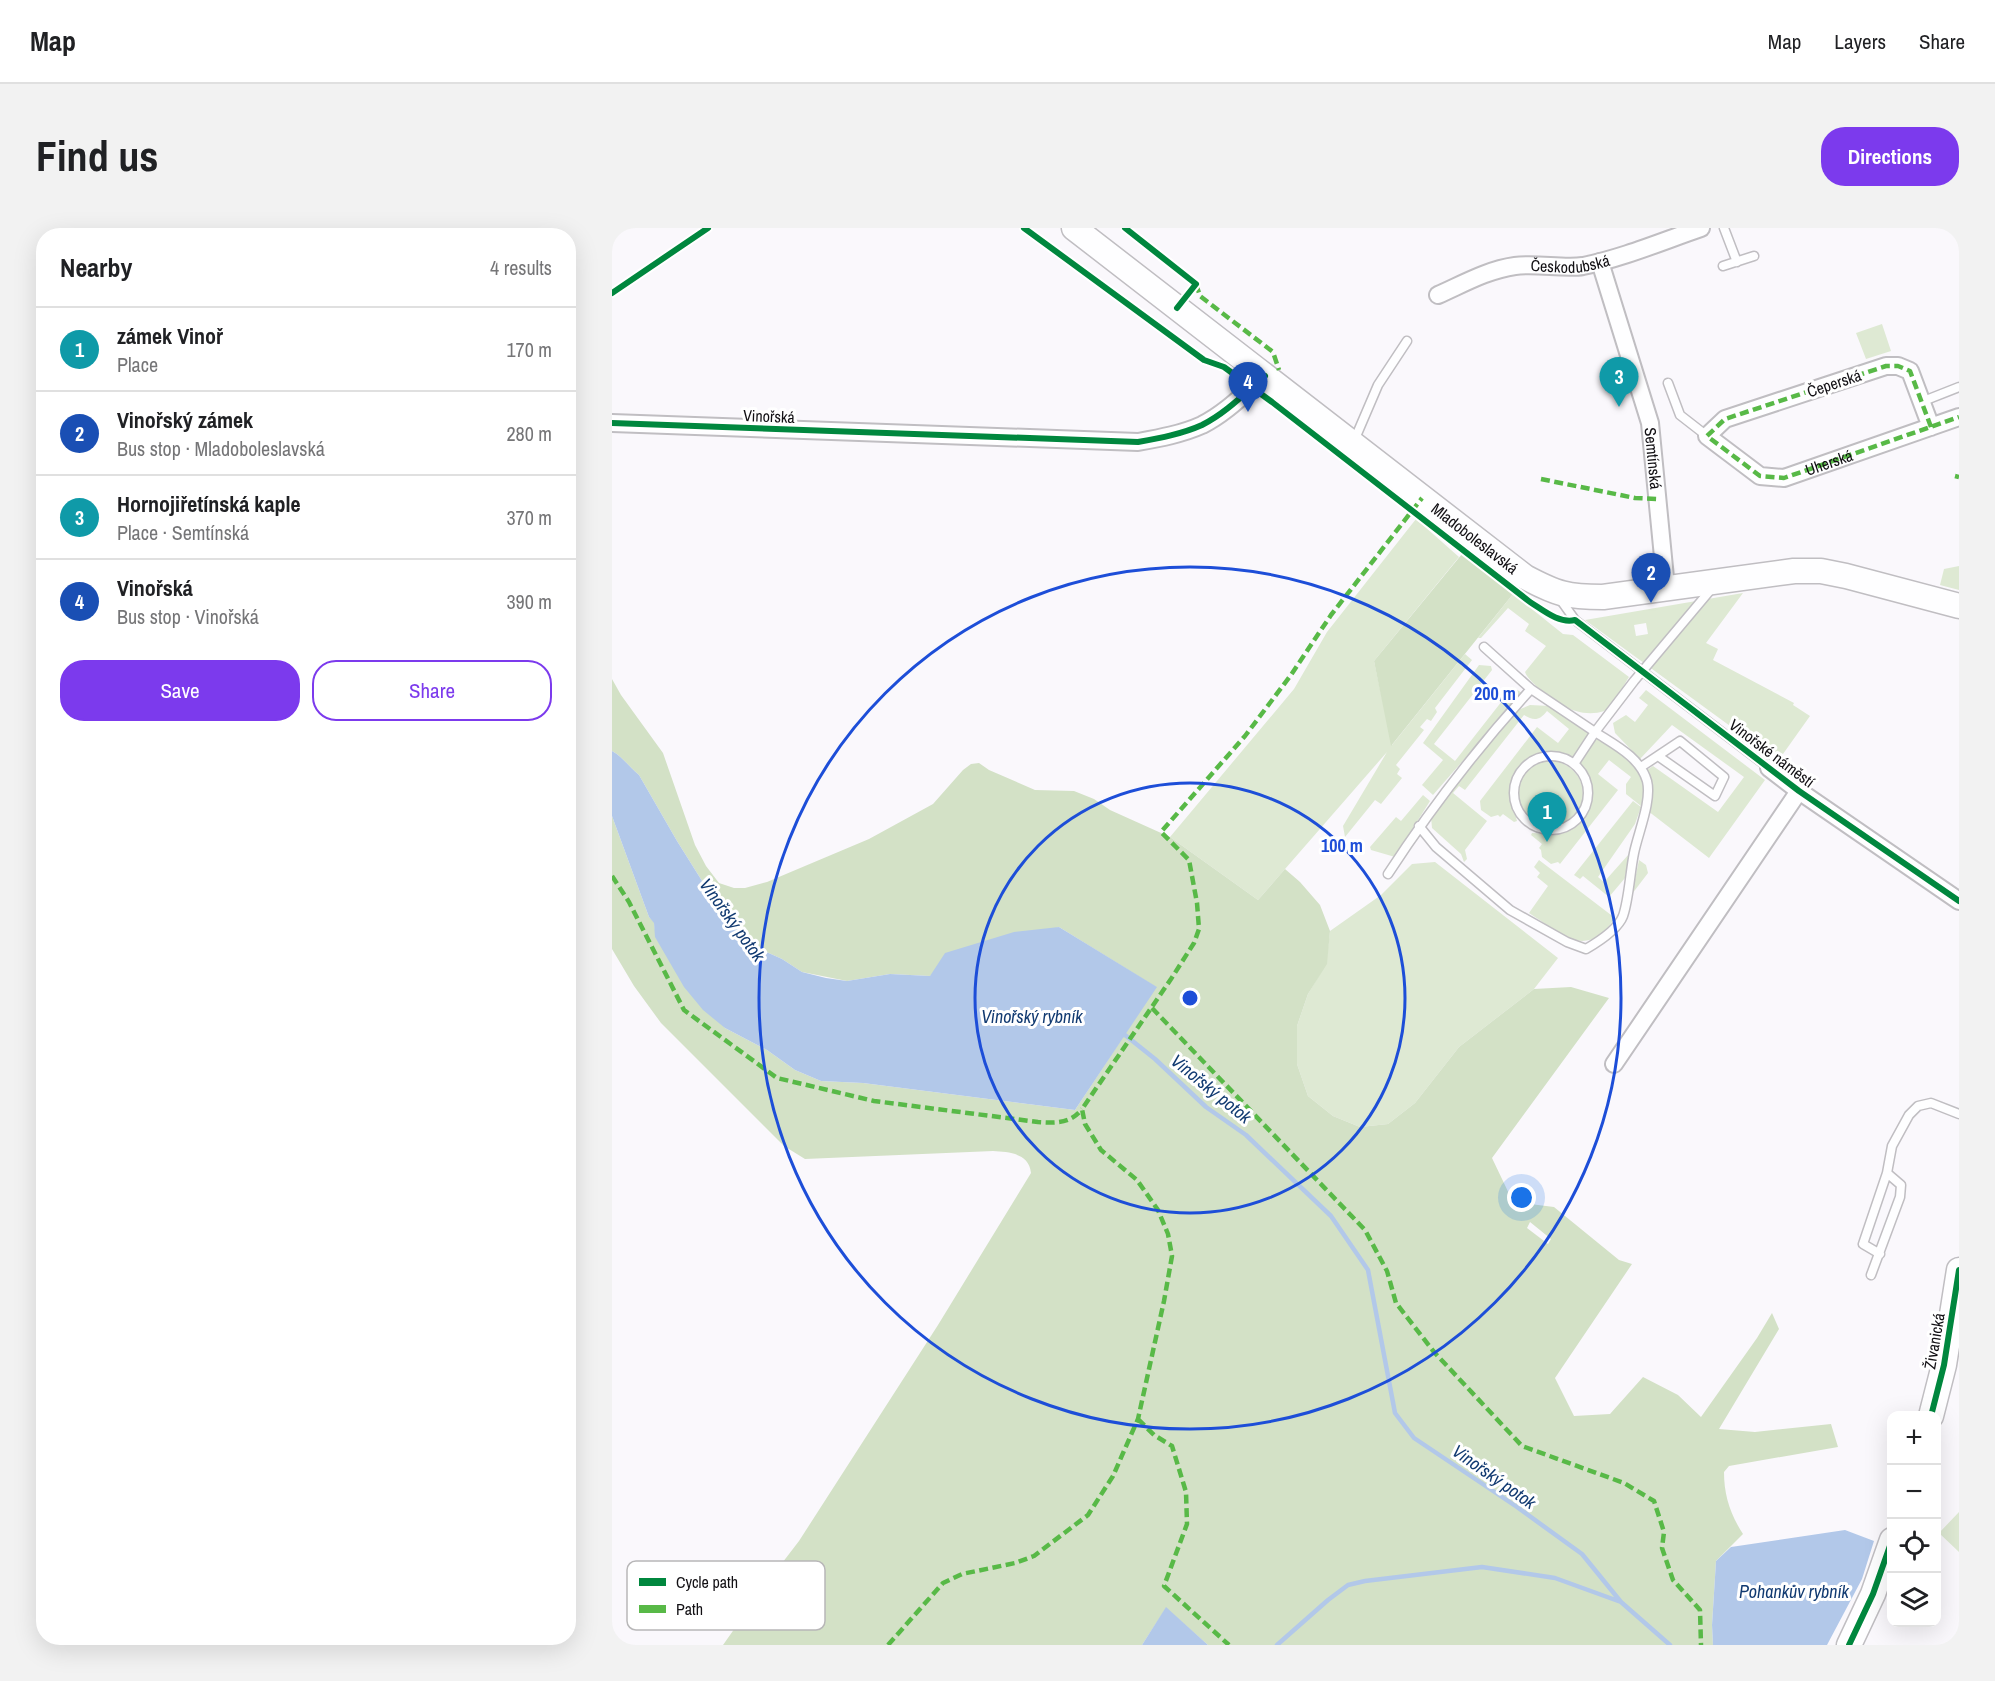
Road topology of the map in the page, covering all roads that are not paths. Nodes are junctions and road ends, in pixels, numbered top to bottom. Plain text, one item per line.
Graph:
1 (1074, 228) edge
2 (1701, 228) edge
3 (1724, 228) edge
4 (1754, 256) dead end
5 (1600, 262) junction
6 (1737, 262) junction
7 (1723, 266) dead end
8 (1438, 295) dead end
9 (1407, 341) dead end
10 (1265, 376) junction
11 (1668, 383) dead end
12 (1959, 387) edge
13 (1921, 402) junction
14 (1959, 417) edge
15 (612, 423) edge
16 (1931, 427) junction
17 (1707, 436) junction
18 (1353, 444) junction
19 (1718, 582) junction
20 (1666, 588) junction
21 (1554, 592) junction
22 (1959, 606) edge
23 (1484, 647) dead end
24 (1643, 671) junction
25 (1531, 689) junction
26 (1595, 732) junction
27 (1658, 756) junction
28 (1574, 764) junction
29 (1641, 767) junction
30 (1768, 768) joint
31 (1799, 791) junction
32 (1419, 826) junction
33 (1388, 874) dead end
34 (1959, 901) edge
35 (1614, 1064) dead end
36 (1959, 1114) edge
37 (1887, 1173) junction
38 (1880, 1254) junction
39 (1959, 1269) edge
40 (1871, 1275) dead end
41 (1932, 1411) edge
42 (1887, 1554) edge
43 (1849, 1645) edge

1 - 10 main road, Mladoboleslavská
2 - 5 street, Českodubská
3 - 6 lane
4 - 6 lane
5 - 8 street, Českodubská
5 - 20 street, Semtínská
6 - 7 lane
9 - 18 lane
10 - 15 street, Vinořská
10 - 18 main road, Mladoboleslavská
11 - 17 lane
12 - 13 lane
13 - 16 street, Čeperská
13 - 17 street, Čeperská
14 - 16 street, Uherská
16 - 17 street, Uherská
18 - 21 main road, Mladoboleslavská
19 - 20 main road, Mladoboleslavská
19 - 22 main road, Mladoboleslavská
19 - 24 lane
20 - 21 main road, Mladoboleslavská
21 - 24 lane, Vinořské náměstí
23 - 25 lane
24 - 26 lane
24 - 30 lane, Vinořské náměstí
25 - 26 lane
25 - 32 lane
26 - 28 lane
26 - 29 lane
27 - 27 lane
27 - 29 lane
28 - 28 lane
29 - 32 lane
30 - 31 street, Vinořské náměstí
31 - 34 street, Vinořské náměstí
31 - 35 street, Vinořské náměstí
32 - 33 lane
36 - 37 lane
37 - 38 lane
37 - 38 lane
38 - 40 lane
39 - 41 main road, Živanická
42 - 43 main road

